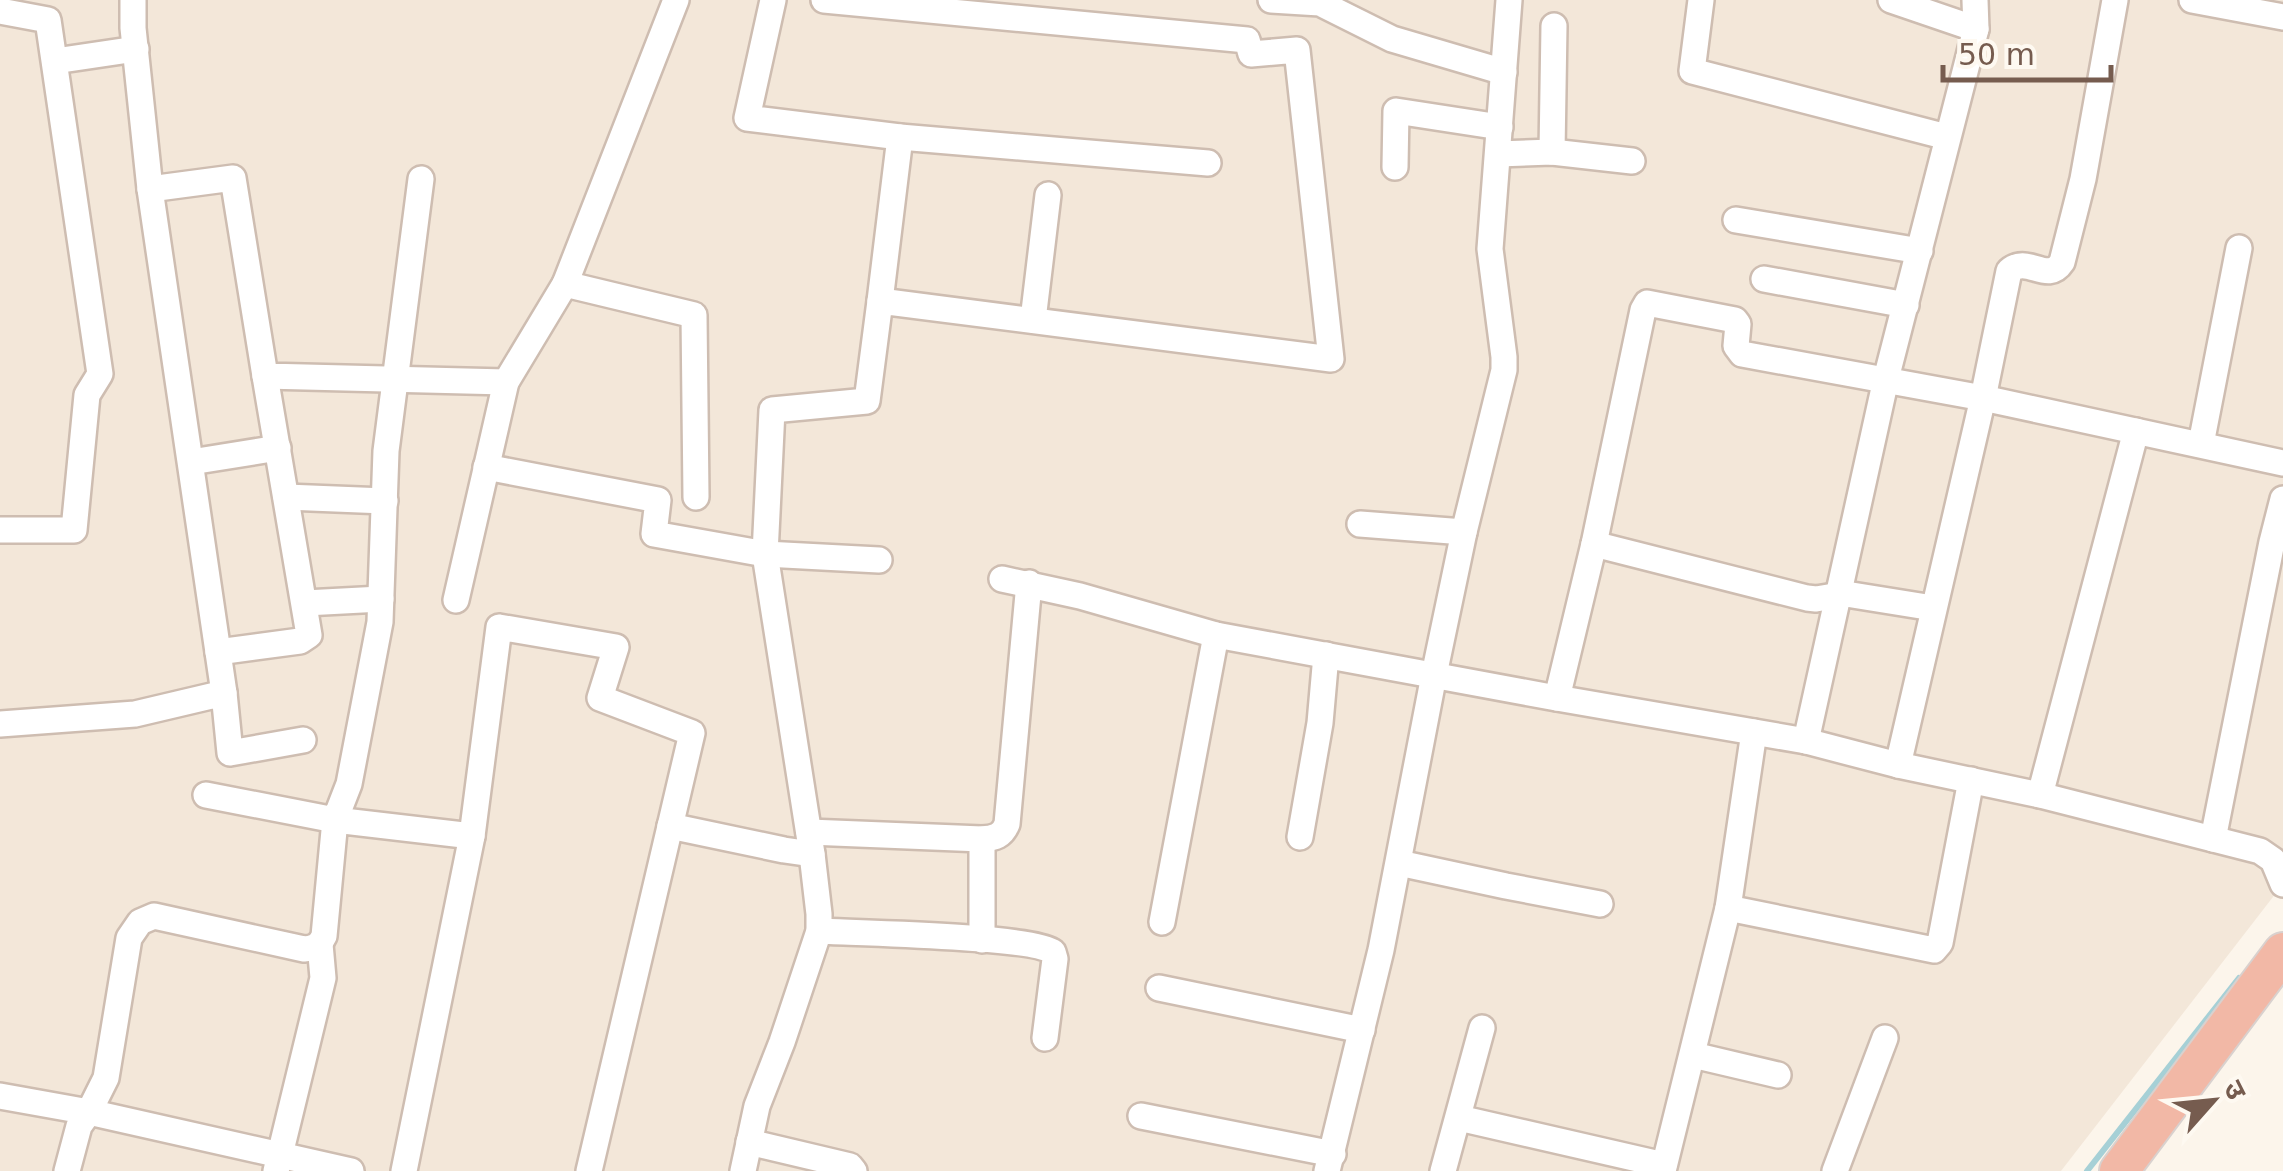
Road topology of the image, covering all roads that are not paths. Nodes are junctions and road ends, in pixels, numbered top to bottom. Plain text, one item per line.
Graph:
1 (133, 0) edge
2 (676, 0) edge
3 (773, 0) edge
4 (824, 0) edge
5 (1272, 0) edge
6 (1510, 0) edge
7 (1701, 0) edge
8 (1891, 0) edge
9 (1975, 0) edge
10 (2115, 0) edge
11 (2192, 0) edge
12 (0, 11) edge
13 (2283, 16) edge
14 (1554, 26) dead end
15 (1976, 29) junction
16 (136, 49) junction
17 (55, 62) junction
18 (1504, 72) junction
19 (1500, 127) junction
20 (900, 136) junction
21 (1947, 137) junction
22 (1552, 152) junction
23 (1498, 154) junction
24 (1632, 161) dead end
25 (1208, 163) dead end
26 (1395, 167) dead end
27 (420, 179) dead end
28 (150, 189) junction
29 (1048, 194) dead end
30 (1736, 220) dead end
31 (2239, 248) dead end
32 (1920, 251) junction
33 (1764, 279) dead end
34 (565, 284) junction
35 (880, 301) junction
36 (1906, 305) junction
37 (1033, 320) junction
38 (265, 376) junction
39 (1886, 379) junction
40 (395, 380) junction
41 (506, 382) junction
42 (1983, 398) junction
43 (2136, 431) junction
44 (2201, 444) junction
45 (278, 448) junction
46 (191, 462) junction
47 (2283, 462) edge
48 (486, 467) junction
49 (286, 496) junction
50 (696, 497) dead end
51 (2283, 499) edge
52 (384, 501) junction
53 (1360, 524) dead end
54 (0, 530) edge
55 (1464, 532) junction
56 (1594, 544) junction
57 (765, 554) junction
58 (879, 560) dead end
59 (1002, 579) dead end
60 (1029, 583) junction
61 (1838, 594) junction
62 (381, 600) junction
63 (456, 600) dead end
64 (305, 603) junction
65 (1933, 608) junction
66 (1216, 635) junction
67 (218, 652) junction
68 (1326, 655) junction
69 (1434, 674) junction
70 (224, 693) junction
71 (1556, 698) junction
72 (0, 724) edge
73 (1754, 732) junction
74 (303, 740) dead end
75 (1806, 741) junction
76 (1898, 765) junction
77 (1971, 780) junction
78 (206, 795) dead end
79 (2040, 795) junction
80 (335, 820) junction
81 (670, 826) junction
82 (472, 836) junction
83 (1300, 837) dead end
84 (982, 839) junction
85 (2213, 839) junction
86 (810, 843) junction
87 (1398, 863) junction
88 (2283, 884) edge
89 (1600, 904) dead end
90 (1728, 908) junction
91 (1162, 922) dead end
92 (819, 930) junction
93 (982, 940) junction
94 (320, 944) junction
95 (2283, 952) edge
96 (1158, 988) dead end
97 (1482, 1028) dead end
98 (1362, 1030) junction
99 (1045, 1038) dead end
100 (1884, 1038) dead end
101 (1692, 1055) junction
102 (1778, 1076) dead end
103 (0, 1096) edge
104 (90, 1112) junction
105 (1141, 1116) dead end
106 (1459, 1118) junction
107 (749, 1142) junction
108 (1330, 1162) edge
109 (278, 1163) edge
110 (1664, 1168) edge
111 (67, 1171) edge
112 (351, 1171) edge
113 (404, 1171) edge
114 (589, 1171) edge
115 (744, 1171) edge
116 (854, 1171) edge
117 (1443, 1171) edge
118 (1835, 1171) edge
119 (2119, 1171) edge

1 - 16 street
2 - 34 street
3 - 20 street
4 - 37 street
5 - 18 street
6 - 18 street
7 - 21 street
8 - 15 street
9 - 15 street
10 - 42 street
11 - 13 street
12 - 17 street
14 - 22 street
15 - 21 street
16 - 17 street
16 - 28 street
17 - 54 street
18 - 19 street
19 - 23 street
19 - 26 street
20 - 25 street
20 - 35 street
21 - 32 street
22 - 23 street
22 - 24 street
23 - 55 street
27 - 40 street
28 - 38 street
28 - 46 street
29 - 37 street
30 - 32 street
31 - 44 street
32 - 36 street
33 - 36 street
34 - 41 street
34 - 50 street
35 - 37 street
35 - 57 street
36 - 39 street
38 - 40 street
38 - 45 street
39 - 42 street
39 - 56 street
39 - 61 street
40 - 41 street
40 - 52 street
41 - 48 street
42 - 43 street
42 - 65 street
43 - 44 street
43 - 79 street
44 - 47 street
45 - 46 street
45 - 49 street
46 - 67 street
48 - 57 street
48 - 63 street
49 - 52 street
49 - 64 street
51 - 85 street
52 - 62 street
53 - 55 street
55 - 69 street
56 - 61 street
56 - 71 street
57 - 58 street
57 - 86 street
59 - 60 street
60 - 66 street
60 - 84 street
61 - 65 street
61 - 75 street
62 - 64 street
62 - 80 street
64 - 67 street
65 - 76 street
66 - 68 street
66 - 91 street
67 - 70 street
68 - 69 street
68 - 83 street
69 - 71 street
69 - 87 street
70 - 72 street
70 - 74 street
71 - 73 street
73 - 75 street
73 - 90 street
75 - 76 street
76 - 77 street
77 - 79 street
77 - 90 street
78 - 80 street
79 - 85 street
80 - 82 street
80 - 94 street
81 - 82 street
81 - 86 street
81 - 114 street
82 - 113 street
84 - 86 street
84 - 93 street
85 - 88 street
86 - 92 street
87 - 89 street
87 - 98 street
90 - 101 street
92 - 93 street
92 - 107 street
93 - 99 street
94 - 104 street
94 - 109 street
95 - 119 highway
96 - 98 street
97 - 106 street
98 - 108 street
100 - 118 street
101 - 102 street
101 - 110 street
103 - 104 street
104 - 109 street
104 - 111 street
105 - 108 street
106 - 110 street
106 - 117 street
107 - 115 street
107 - 116 street
109 - 112 street

